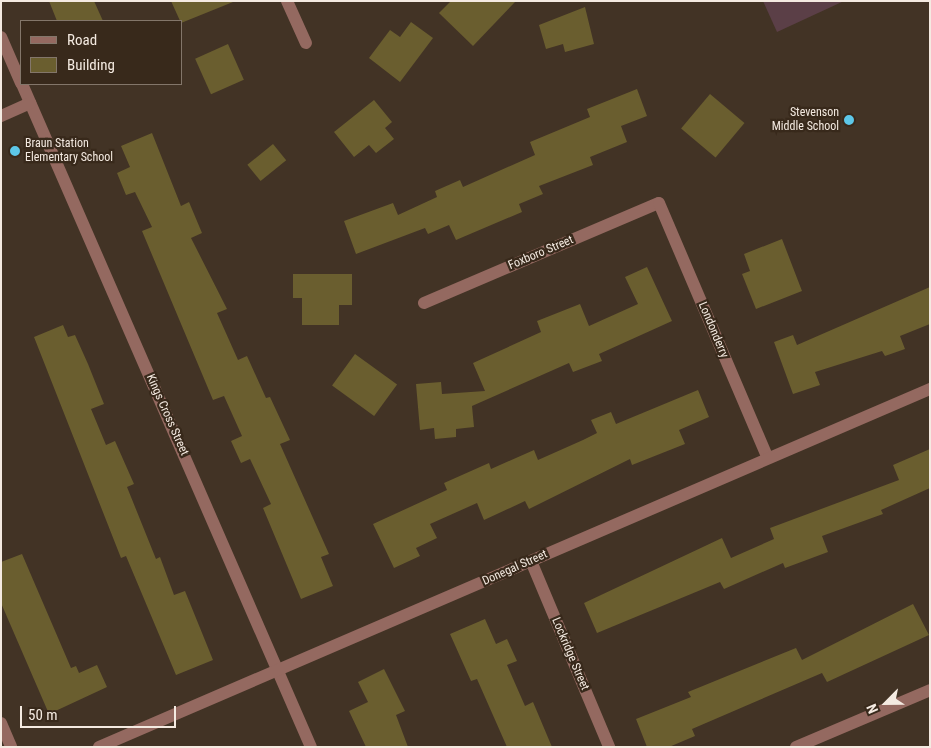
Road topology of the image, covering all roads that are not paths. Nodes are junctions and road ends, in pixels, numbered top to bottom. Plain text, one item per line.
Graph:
1 (287, 1) edge
2 (1, 37) edge
3 (306, 43) dead end
4 (20, 79) edge
5 (23, 85) edge
6 (30, 103) junction
7 (1, 116) edge
8 (659, 203) joint
9 (424, 303) dead end
10 (930, 389) edge
11 (768, 458) junction
12 (531, 561) junction
13 (279, 672) junction
14 (930, 690) edge
15 (1, 724) edge
16 (12, 747) edge
17 (99, 747) edge
18 (310, 747) edge
19 (609, 747) edge
20 (796, 747) edge

1 - 3 street
2 - 4 street, Kings Cross Street
5 - 6 street, Kings Cross Street
6 - 7 street
6 - 13 street, Kings Cross Street
8 - 9 street, Foxboro Street
8 - 11 street, Londonderry
10 - 11 street, Donegal Street
11 - 12 street, Donegal Street
12 - 13 street, Donegal Street
12 - 19 street, Lockridge Street
13 - 17 street, Donegal Street
13 - 18 street, Kings Cross Street
14 - 20 street
15 - 16 street

